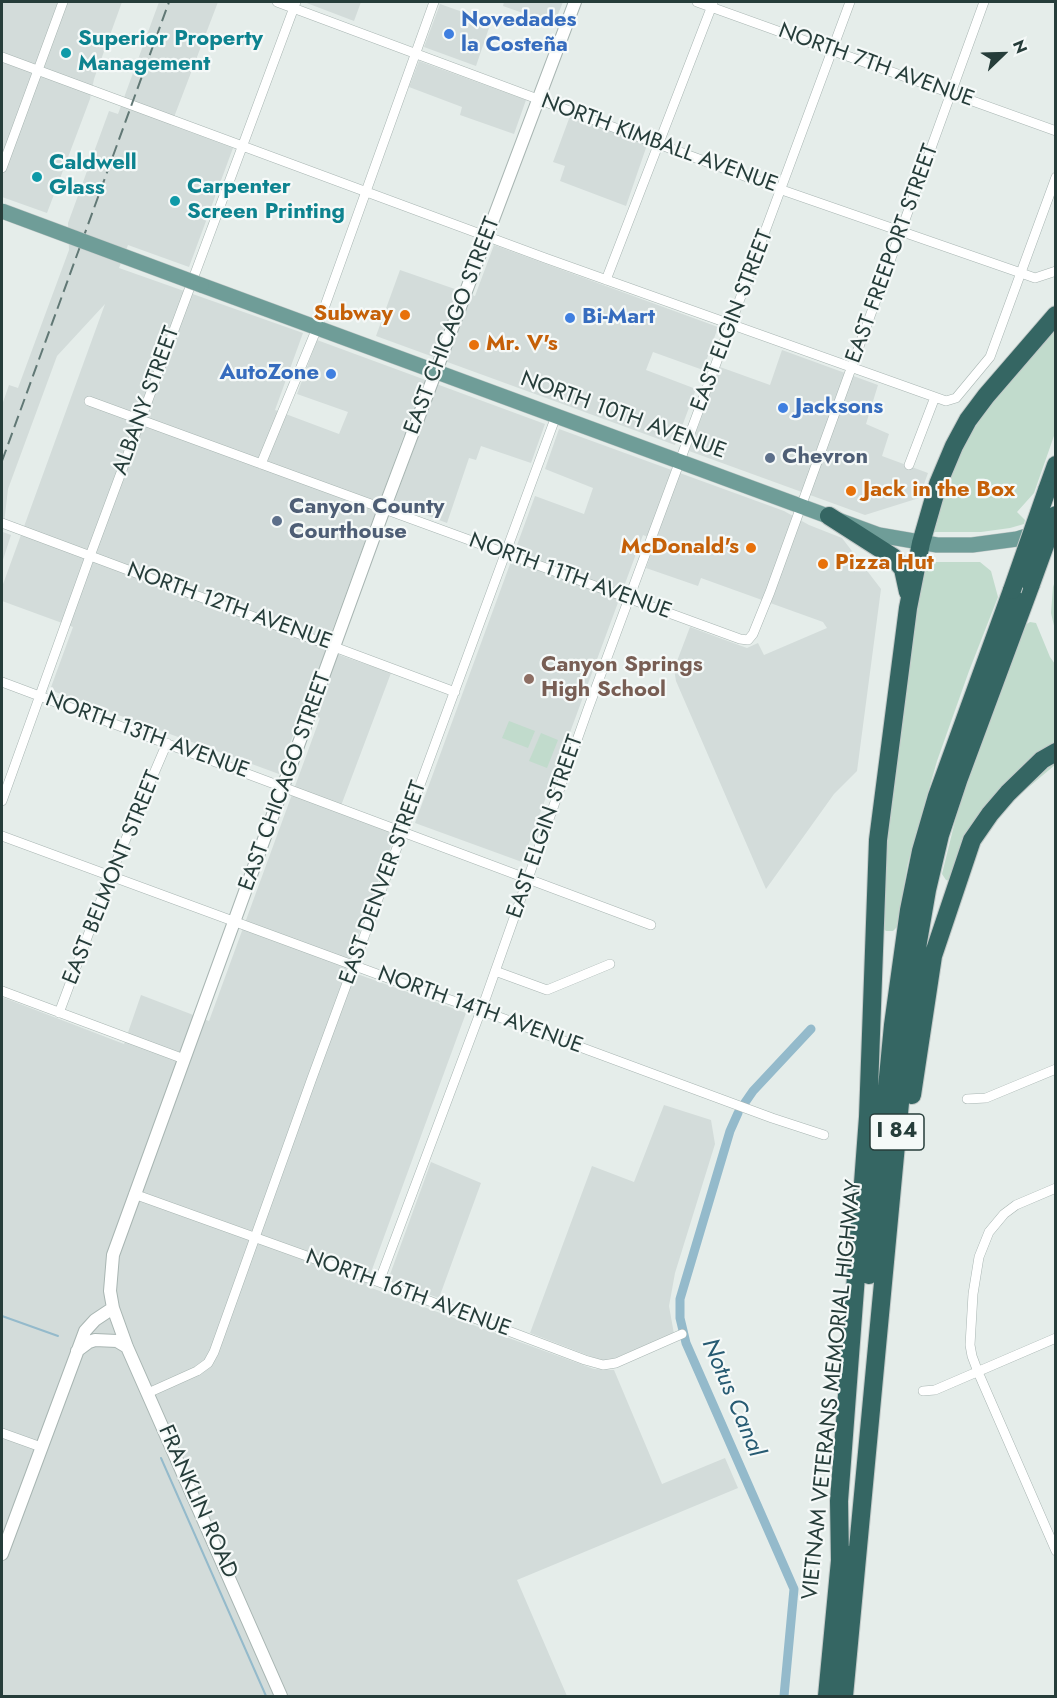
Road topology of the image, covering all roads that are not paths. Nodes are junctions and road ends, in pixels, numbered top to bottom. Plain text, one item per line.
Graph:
1 (63, 2) edge
2 (277, 2) edge
3 (434, 2) edge
4 (575, 2) edge
5 (697, 2) edge
6 (850, 2) edge
7 (984, 2) edge
8 (712, 4) edge
9 (295, 5) edge
10 (832, 50) junction
11 (415, 53) junction
12 (2, 57) edge
13 (37, 70) junction
14 (951, 93) junction
15 (538, 99) junction
16 (1056, 131) edge
17 (658, 143) junction
18 (241, 146) junction
19 (2, 168) edge
20 (1056, 177) edge
21 (782, 189) junction
22 (366, 192) junction
23 (2, 212) edge
24 (902, 231) junction
25 (488, 236) junction
26 (1056, 271) edge
27 (1021, 273) junction
28 (606, 280) junction
29 (1056, 315) edge
30 (731, 324) junction
31 (317, 328) junction
32 (852, 367) junction
33 (435, 371) junction
34 (935, 398) junction
35 (89, 401) dead end
36 (556, 416) junction
37 (140, 420) junction
38 (681, 461) junction
39 (261, 464) junction
40 (909, 465) dead end
41 (1056, 465) edge
42 (801, 506) junction
43 (384, 509) junction
44 (1056, 515) edge
45 (829, 516) junction
46 (2, 523) edge
47 (1056, 525) edge
48 (921, 543) junction
49 (507, 553) junction
50 (90, 556) junction
51 (629, 599) junction
52 (908, 608) junction
53 (748, 640) joint
54 (335, 646) junction
55 (2, 682) edge
56 (455, 692) junction
57 (39, 696) junction
58 (167, 743) junction
59 (1056, 752) edge
60 (284, 787) junction
61 (2, 801) edge
62 (403, 831) junction
63 (2, 836) edge
64 (110, 876) junction
65 (528, 878) junction
66 (235, 921) junction
67 (651, 924) dead end
68 (610, 964) dead end
69 (353, 965) junction
70 (495, 971) junction
71 (2, 991) edge
72 (480, 1010) junction
73 (59, 1013) junction
74 (184, 1059) junction
75 (1056, 1069) edge
76 (967, 1099) dead end
77 (824, 1136) dead end
78 (893, 1188) junction
79 (1056, 1188) edge
80 (134, 1194) junction
81 (253, 1238) junction
82 (379, 1281) junction
83 (113, 1308) junction
84 (682, 1334) dead end
85 (1056, 1338) edge
86 (127, 1347) junction
87 (76, 1351) junction
88 (978, 1372) junction
89 (923, 1391) dead end
90 (148, 1393) junction
91 (2, 1433) edge
92 (41, 1447) junction
93 (1056, 1551) edge
94 (2, 1554) edge
95 (840, 1560) junction
96 (281, 1696) edge
97 (827, 1696) edge
98 (844, 1696) edge

1 - 13 street
2 - 9 street, NORTH KIMBALL AVENUE
3 - 11 street
4 - 15 street, EAST CHICAGO STREET
5 - 8 street, NORTH 7TH AVENUE
6 - 10 street, EAST ELGIN STREET
7 - 14 street, EAST FREEPORT STREET
8 - 10 street, NORTH 7TH AVENUE
8 - 17 street
9 - 11 street, NORTH KIMBALL AVENUE
9 - 18 street, ALBANY STREET
10 - 14 street, NORTH 7TH AVENUE
10 - 21 street, EAST ELGIN STREET
11 - 15 street, NORTH KIMBALL AVENUE
11 - 22 street
12 - 13 street
13 - 18 street
13 - 19 street
14 - 16 street, NORTH 7TH AVENUE
14 - 24 street, EAST FREEPORT STREET
15 - 17 street, NORTH KIMBALL AVENUE
15 - 25 street, EAST CHICAGO STREET
17 - 21 street, NORTH KIMBALL AVENUE
17 - 28 street
18 - 22 street
18 - 37 street, ALBANY STREET
20 - 27 street
21 - 24 street, NORTH KIMBALL AVENUE
21 - 30 street, EAST ELGIN STREET
22 - 25 street
22 - 31 street
23 - 31 main road, NORTH 10TH AVENUE, bridge
24 - 27 street, NORTH KIMBALL AVENUE
24 - 32 street, EAST FREEPORT STREET
25 - 28 street
25 - 33 street, EAST CHICAGO STREET
26 - 27 street, NORTH KIMBALL AVENUE
27 - 34 street
28 - 30 street
29 - 48 highway
30 - 32 street
30 - 38 street, EAST ELGIN STREET
31 - 33 main road, NORTH 10TH AVENUE
31 - 39 street
32 - 34 street
32 - 42 street, EAST FREEPORT STREET
33 - 36 main road, NORTH 10TH AVENUE
33 - 43 street, EAST CHICAGO STREET
34 - 40 street
35 - 37 street, NORTH 11TH AVENUE
36 - 38 main road, NORTH 10TH AVENUE
36 - 49 street, EAST DENVER STREET
37 - 39 street, NORTH 11TH AVENUE
37 - 50 street, ALBANY STREET
38 - 42 main road, NORTH 10TH AVENUE
38 - 51 street, EAST ELGIN STREET
39 - 43 street, NORTH 11TH AVENUE
41 - 95 highway, VIETNAM VETERANS MEMORIAL HIGHWAY / I 84, bridge
42 - 45 main road, NORTH 10TH AVENUE
42 - 53 street, EAST FREEPORT STREET
43 - 49 street, NORTH 11TH AVENUE
43 - 54 street, EAST CHICAGO STREET
44 - 78 highway, VIETNAM VETERANS MEMORIAL HIGHWAY / I 84, bridge
45 - 48 main road, NORTH 10TH AVENUE
45 - 52 highway
46 - 50 street, NORTH 12TH AVENUE
47 - 48 main road, NORTH 10TH AVENUE
48 - 52 highway
49 - 51 street, NORTH 11TH AVENUE
49 - 56 street, EAST DENVER STREET
50 - 54 street, NORTH 12TH AVENUE
50 - 57 street, ALBANY STREET
51 - 53 street, NORTH 11TH AVENUE
51 - 65 street, EAST ELGIN STREET
52 - 95 highway
54 - 56 street, NORTH 12TH AVENUE
54 - 60 street, EAST CHICAGO STREET
55 - 57 street, NORTH 13TH AVENUE
56 - 62 street, EAST DENVER STREET
57 - 58 street, NORTH 13TH AVENUE
57 - 61 street, ALBANY STREET
58 - 60 street, NORTH 13TH AVENUE
58 - 64 street, EAST BELMONT STREET
59 - 78 highway
60 - 62 street, NORTH 13TH AVENUE
60 - 66 street, EAST CHICAGO STREET
62 - 65 street, NORTH 13TH AVENUE
62 - 69 street, EAST DENVER STREET
63 - 64 street, NORTH 14TH AVENUE
64 - 66 street, NORTH 14TH AVENUE
64 - 73 street, EAST BELMONT STREET
65 - 67 street, NORTH 13TH AVENUE
65 - 70 street, EAST ELGIN STREET
66 - 69 street, NORTH 14TH AVENUE
66 - 74 street, EAST CHICAGO STREET
68 - 70 street
69 - 72 street, NORTH 14TH AVENUE
69 - 81 street, EAST DENVER STREET
70 - 72 street, EAST ELGIN STREET
71 - 73 street
72 - 77 street, NORTH 14TH AVENUE
72 - 82 street, EAST ELGIN STREET
73 - 74 street
74 - 80 street, EAST CHICAGO STREET
75 - 76 street
78 - 98 highway, VIETNAM VETERANS MEMORIAL HIGHWAY / I 84
79 - 88 street
80 - 81 street, NORTH 16TH AVENUE
80 - 83 street, EAST CHICAGO STREET
81 - 82 street, NORTH 16TH AVENUE
81 - 90 street, EAST DENVER STREET
82 - 84 street, NORTH 16TH AVENUE
83 - 86 street, FRANKLIN ROAD
83 - 87 street
85 - 88 street
86 - 87 street
86 - 90 street, FRANKLIN ROAD
87 - 92 street
88 - 89 street
88 - 93 street
90 - 96 street, FRANKLIN ROAD
91 - 92 street
92 - 94 street
95 - 97 highway, VIETNAM VETERANS MEMORIAL HIGHWAY / I 84

